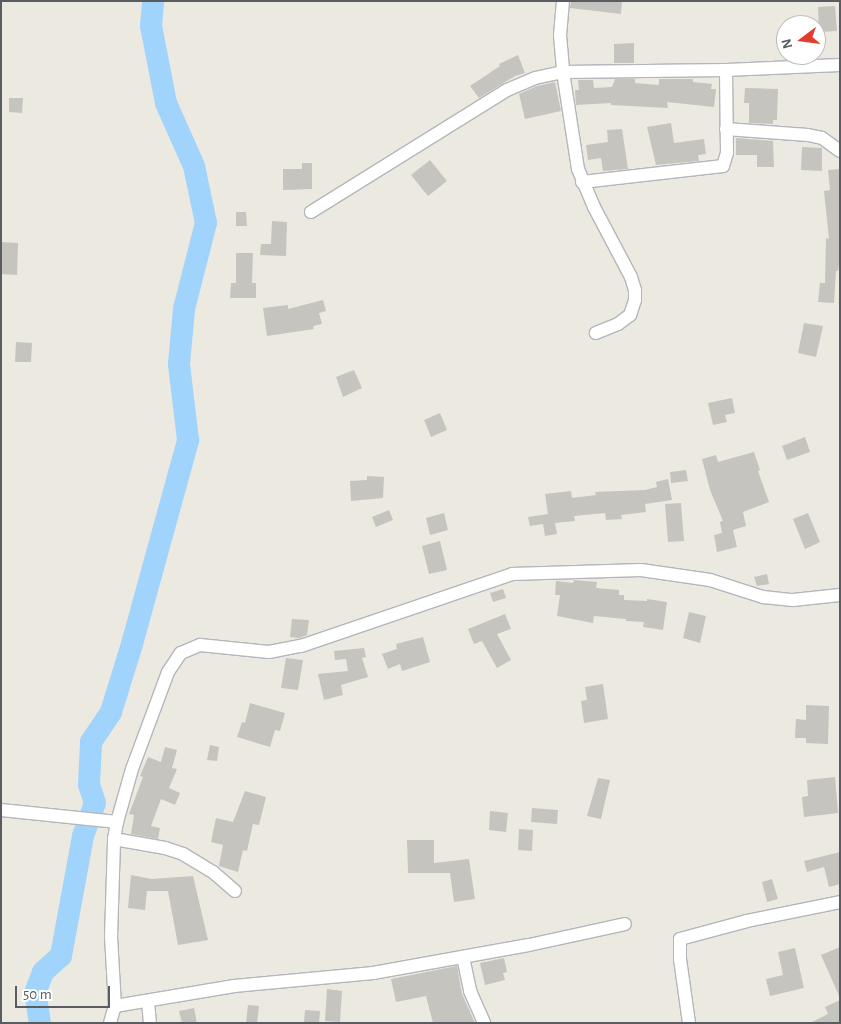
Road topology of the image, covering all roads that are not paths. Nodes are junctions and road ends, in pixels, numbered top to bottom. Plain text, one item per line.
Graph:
1 (562, 1) edge
2 (840, 65) edge
3 (726, 70) junction
4 (563, 72) junction
5 (726, 129) junction
6 (840, 151) edge
7 (582, 182) junction
8 (311, 212) dead end
9 (596, 333) dead end
10 (840, 595) edge
11 (1, 810) edge
12 (117, 822) junction
13 (114, 839) junction
14 (235, 891) dead end
15 (840, 902) edge
16 (624, 924) dead end
17 (464, 957) junction
18 (148, 1001) junction
19 (114, 1006) junction
20 (110, 1023) edge
21 (150, 1023) edge
22 (484, 1023) edge
23 (689, 1023) edge

1 - 4 street
2 - 3 street
3 - 4 street
3 - 5 street
4 - 7 street
4 - 8 street
5 - 6 street
5 - 7 street
7 - 9 street
10 - 12 street
11 - 12 street
12 - 13 street
13 - 14 street
13 - 19 street
15 - 23 street
16 - 17 street
17 - 18 street
17 - 22 street
18 - 19 street
18 - 21 street
19 - 20 street

